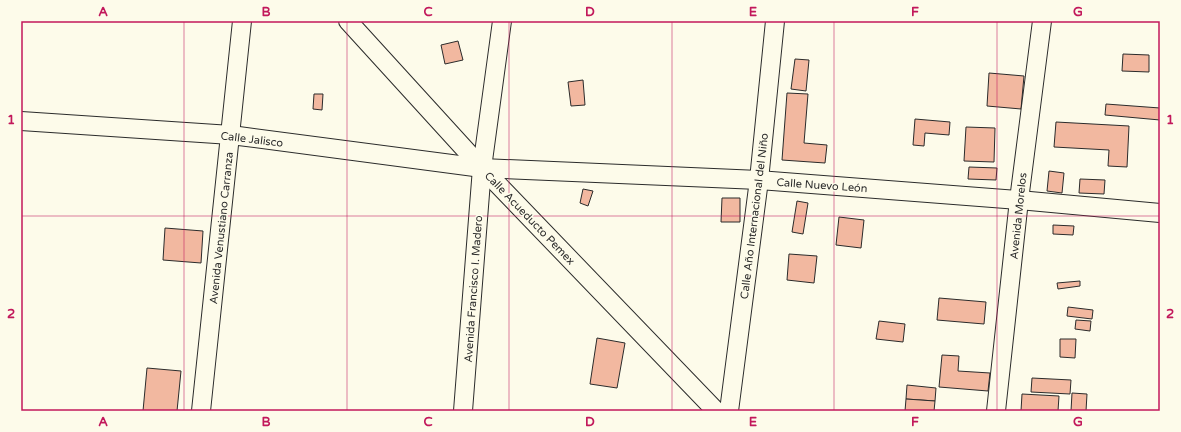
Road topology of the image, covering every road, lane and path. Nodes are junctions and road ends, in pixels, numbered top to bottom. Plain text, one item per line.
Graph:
1 (242, 21) edge
2 (348, 21) edge
3 (502, 21) edge
4 (775, 21) edge
5 (1042, 21) edge
6 (21, 120) edge
7 (231, 135) junction
8 (482, 168) junction
9 (759, 180) junction
10 (1019, 200) junction
11 (1160, 213) edge
12 (201, 411) edge
13 (463, 411) edge
14 (716, 411) edge
15 (729, 411) edge
16 (996, 411) edge

1 - 7 street, Avenida Venustiano Carranza
2 - 8 street, Calle Acueducto Pemex
3 - 8 street, Avenida Francisco I. Madero
4 - 9 street, Calle Año Internacional del Niño
5 - 10 street, Avenida Morelos
6 - 7 street, Calle Jalisco
7 - 8 street, Calle Jalisco
7 - 12 street, Avenida Venustiano Carranza
8 - 9 street, Calle Nuevo León
8 - 13 street, Avenida Francisco I. Madero
8 - 14 street, Calle Acueducto Pemex
9 - 10 street, Calle Nuevo León
9 - 15 street, Calle Año Internacional del Niño
10 - 11 street, Calle Nuevo León
10 - 16 street, Avenida Morelos

